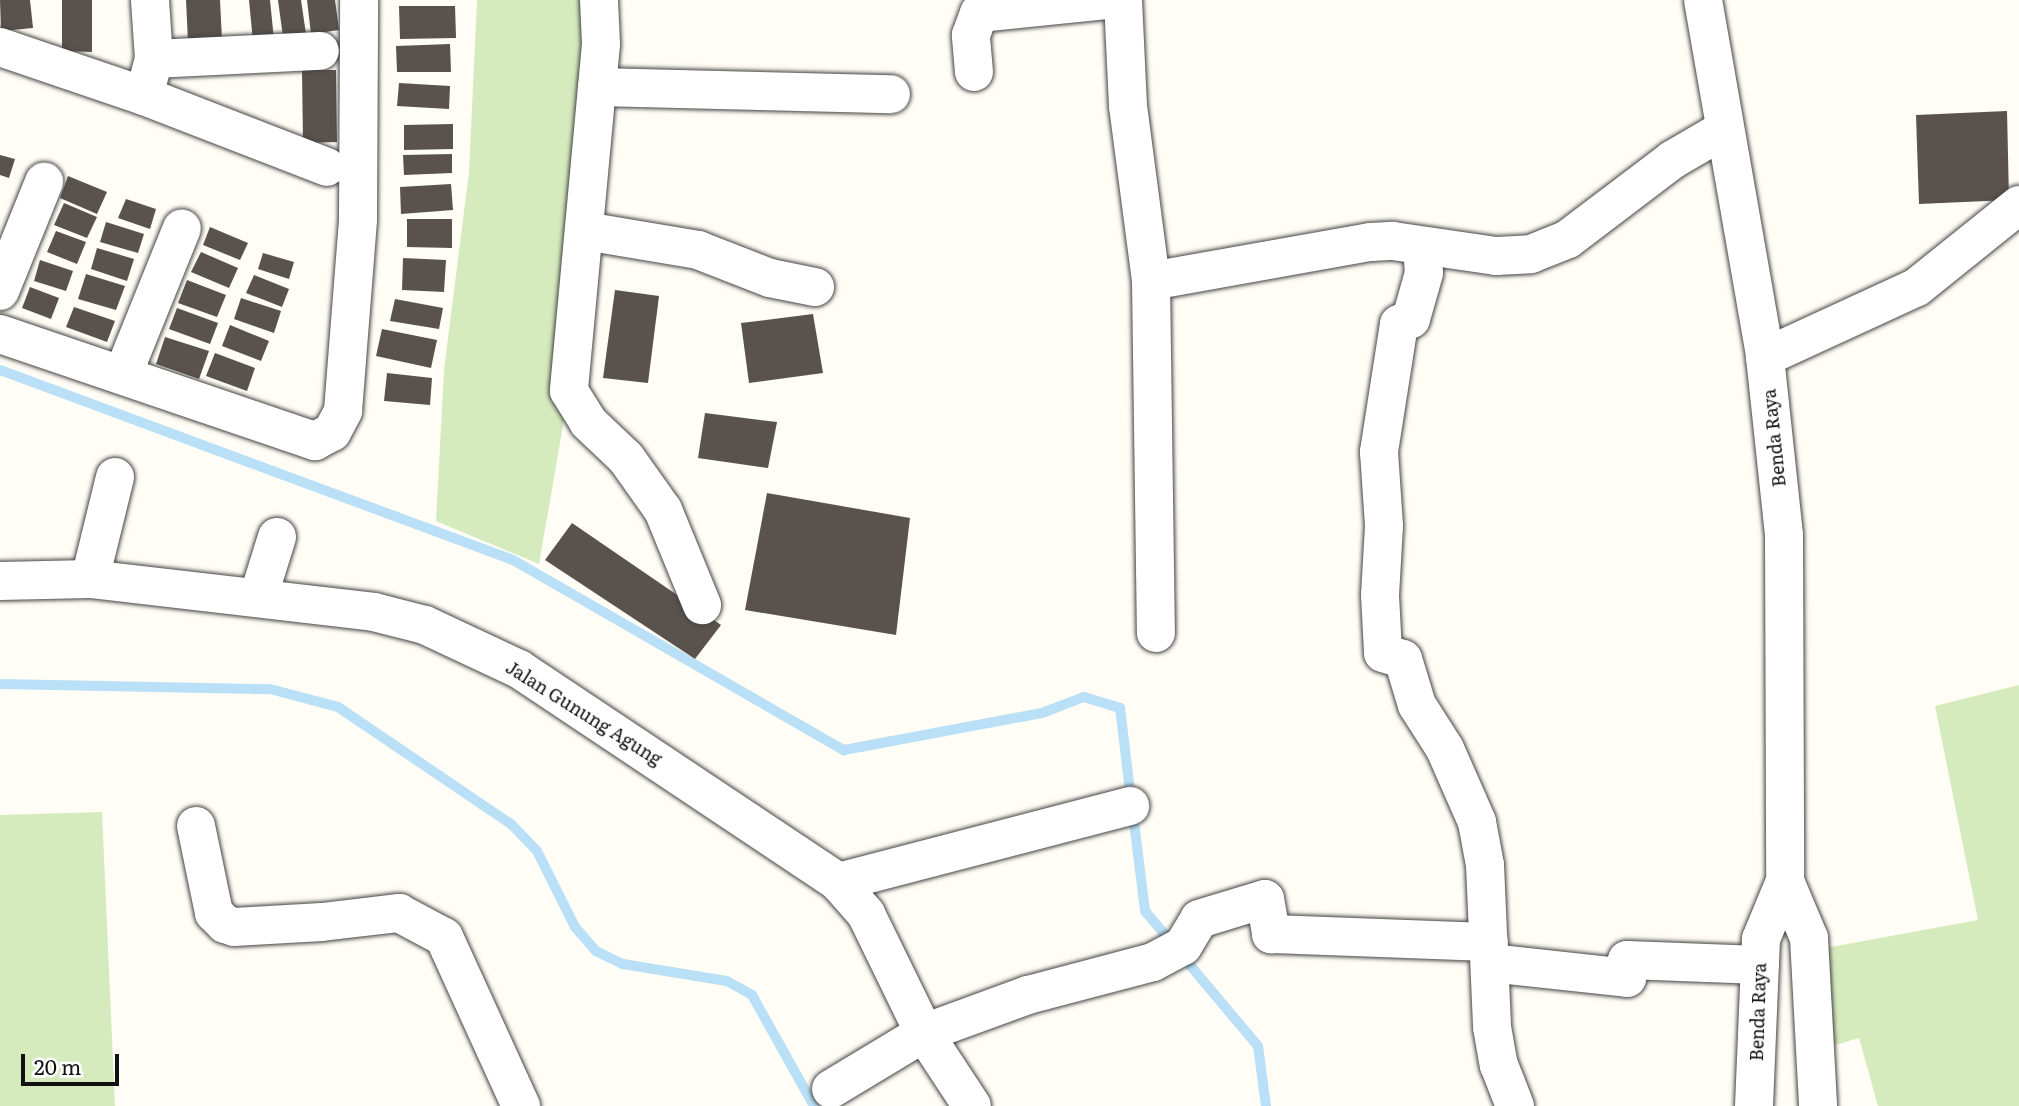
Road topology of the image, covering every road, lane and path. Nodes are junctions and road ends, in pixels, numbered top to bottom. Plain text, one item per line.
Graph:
1 (150, 0) edge
2 (359, 0) edge
3 (599, 0) edge
4 (1105, 0) edge
5 (1123, 0) edge
6 (1703, 0) edge
7 (0, 47) edge
8 (320, 51) dead end
9 (154, 59) junction
10 (974, 72) dead end
11 (597, 87) junction
12 (891, 94) dead end
13 (144, 96) junction
14 (1725, 130) junction
15 (327, 167) dead end
16 (44, 181) dead end
17 (2019, 205) edge
18 (182, 228) dead end
19 (585, 231) junction
20 (1422, 246) junction
21 (1151, 281) junction
22 (815, 287) dead end
23 (0, 291) edge
24 (0, 334) edge
25 (1765, 357) junction
26 (123, 374) junction
27 (115, 477) dead end
28 (277, 537) dead end
29 (90, 579) junction
30 (0, 581) edge
31 (258, 598) junction
32 (702, 605) dead end
33 (1156, 633) dead end
34 (1130, 806) dead end
35 (196, 826) dead end
36 (1785, 881) junction
37 (838, 882) junction
38 (1489, 953) junction
39 (1760, 965) junction
40 (924, 1033) junction
41 (831, 1089) dead end
42 (521, 1106) edge
43 (972, 1106) edge
44 (1515, 1106) edge
45 (1754, 1106) edge
46 (1818, 1106) edge

1 - 9 street
2 - 26 street
3 - 11 street
4 - 10 street
5 - 21 street
6 - 14 street, Benda Raya
7 - 13 street
8 - 9 street
9 - 13 street
11 - 12 street
11 - 19 street
13 - 15 street
14 - 20 street
14 - 25 street, Benda Raya
16 - 23 street
17 - 25 street
18 - 26 street
19 - 22 street
19 - 32 street
20 - 21 street
20 - 38 street
21 - 33 street
24 - 26 street
25 - 36 street, Benda Raya
27 - 29 street
28 - 31 street
29 - 30 street, Jalan Gunung Agung
29 - 31 street, Jalan Gunung Agung
31 - 37 street, Jalan Gunung Agung
34 - 37 street
35 - 42 street
36 - 39 street, Benda Raya
36 - 46 street, Benda Raya
37 - 40 street, Jalan Gunung Agung
38 - 39 street
38 - 40 street
38 - 44 street
39 - 45 street, Benda Raya
40 - 41 street
40 - 43 street, Jalan Gunung Agung

